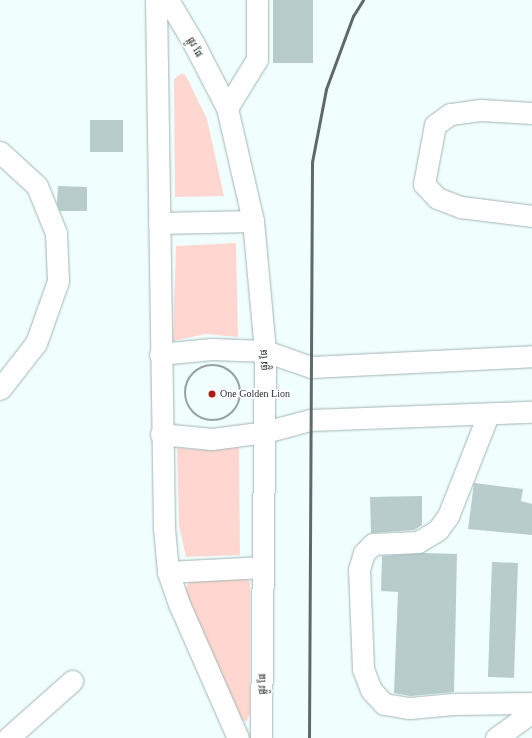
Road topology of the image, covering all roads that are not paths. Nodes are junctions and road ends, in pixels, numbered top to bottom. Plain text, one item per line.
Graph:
1 (156, 0) edge
2 (168, 0) edge
3 (257, 0) edge
4 (227, 108) junction
5 (532, 113) edge
6 (0, 152) edge
7 (532, 216) edge
8 (253, 221) junction
9 (159, 223) junction
10 (264, 351) junction
11 (160, 354) junction
12 (532, 356) edge
13 (0, 389) edge
14 (532, 412) edge
15 (488, 415) junction
16 (265, 432) junction
17 (161, 434) junction
18 (263, 567) junction
19 (168, 572) junction
20 (72, 681) dead end
21 (532, 703) edge
22 (532, 712) edge
23 (8, 738) edge
24 (238, 738) edge
25 (261, 738) edge
26 (496, 738) edge

1 - 9 street
2 - 4 street, ផ្លូវ ផែ
3 - 4 street
4 - 8 street, ផ្លូវ ផែ
5 - 7 street
6 - 13 street
8 - 9 street
8 - 10 street, ផ្លូវ ផែ
9 - 11 street
10 - 11 street
10 - 12 street
10 - 16 street, ផ្លូវ ផែ
11 - 17 street
14 - 15 street
15 - 16 street
15 - 21 street
16 - 17 street
16 - 18 street, ផ្លូវ ផែ
17 - 19 street
18 - 19 street
18 - 25 street, ផ្លូវ ផែ
19 - 24 street
20 - 23 street
22 - 26 street

